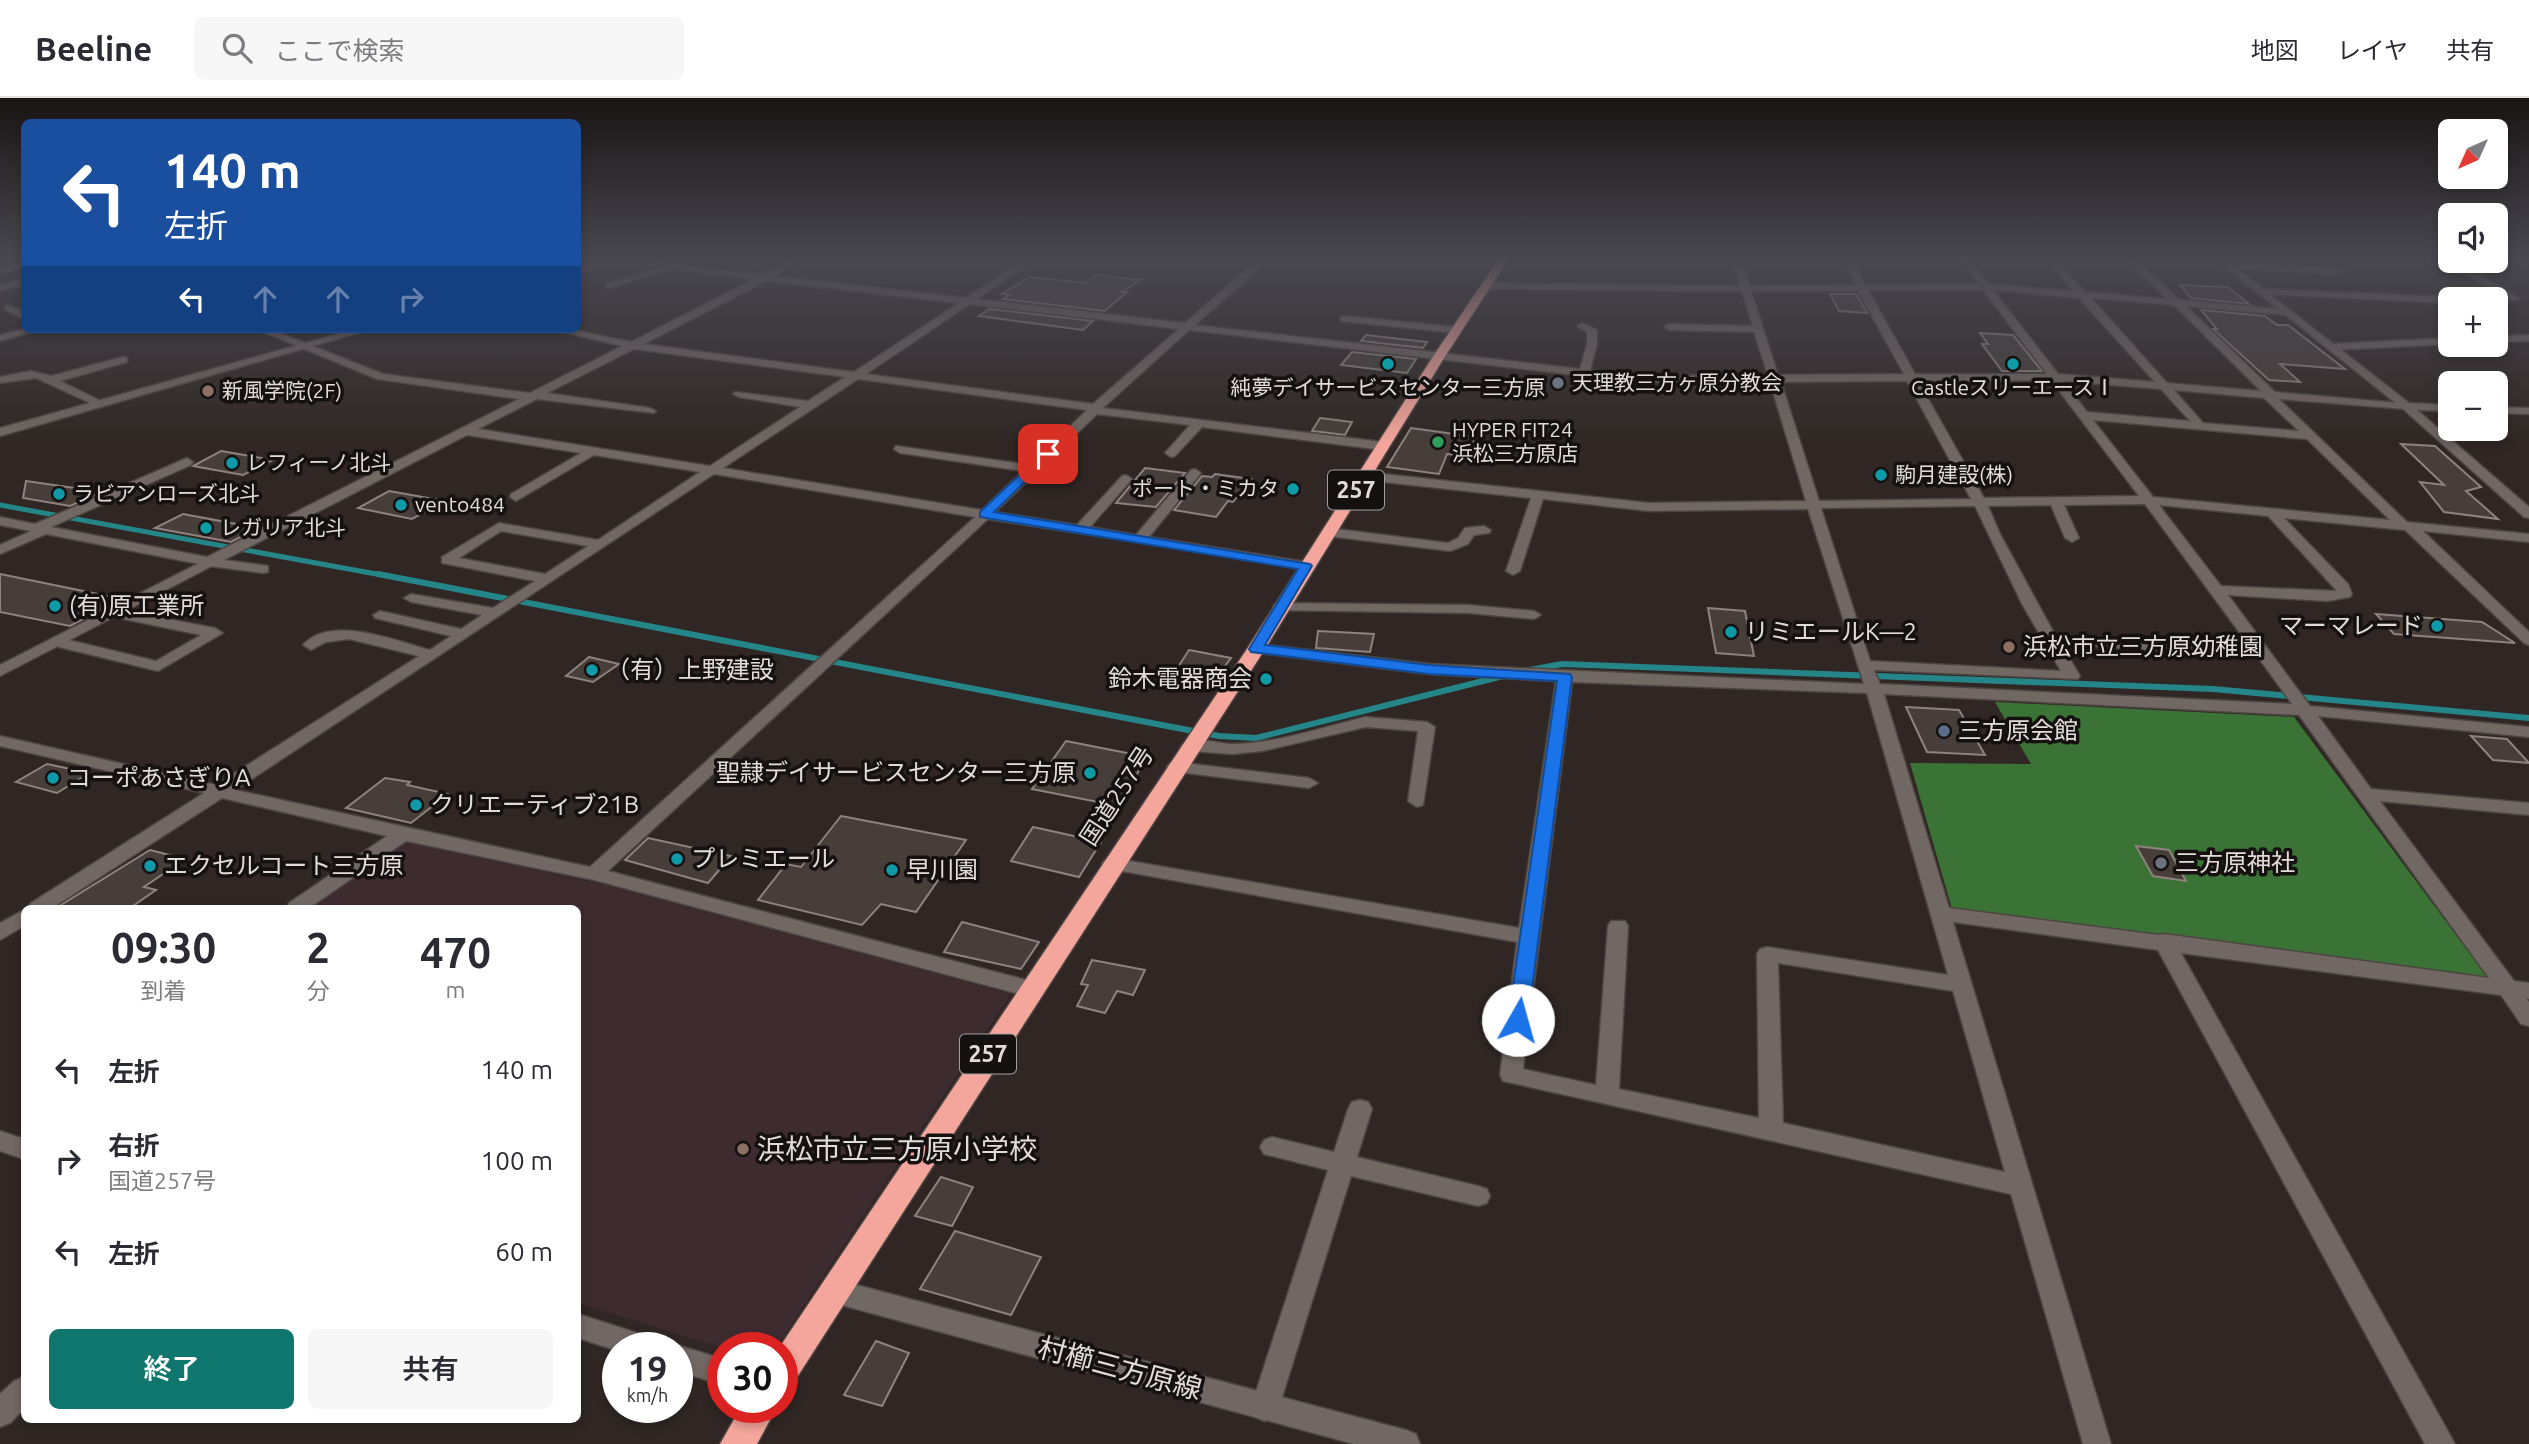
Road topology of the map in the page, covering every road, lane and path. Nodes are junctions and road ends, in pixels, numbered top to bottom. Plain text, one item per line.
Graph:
1 (681, 320) edge
2 (939, 320) edge
3 (1132, 320) edge
4 (1193, 320) edge
5 (1354, 320) edge
6 (1463, 320) edge
7 (1757, 320) edge
8 (1879, 320) edge
9 (2011, 320) edge
10 (2105, 320) edge
11 (2192, 320) edge
12 (2297, 320) edge
13 (1186, 326) junction
14 (1582, 326) dead end
15 (1669, 327) dead end
16 (1760, 329) junction
17 (1456, 330) junction
18 (21, 333) edge
19 (271, 333) edge
20 (353, 333) edge
21 (574, 333) edge
22 (0, 338) edge
23 (2529, 338) edge
24 (2508, 339) edge
25 (2438, 342) edge
26 (631, 345) junction
27 (305, 347) junction
28 (2331, 347) junction
29 (1438, 358) junction
30 (123, 360) dead end
31 (1584, 373) junction
32 (854, 374) junction
33 (1911, 376) junction
34 (1776, 377) junction
35 (2052, 377) junction
36 (0, 380) edge
37 (50, 380) junction
38 (2165, 386) junction
39 (739, 394) dead end
40 (2270, 394) junction
41 (533, 396) junction
42 (99, 404) junction
43 (809, 405) junction
44 (2406, 406) junction
45 (2438, 407) edge
46 (1095, 409) junction
47 (2508, 410) edge
48 (650, 411) dead end
49 (2529, 411) edge
50 (2081, 415) junction
51 (1199, 423) junction
52 (2200, 426) junction
53 (467, 431) junction
54 (0, 432) edge
55 (2310, 436) junction
56 (1382, 446) junction
57 (900, 449) dead end
58 (594, 450) junction
59 (1171, 453) dead end
60 (187, 462) dead end
61 (1032, 469) junction
62 (712, 470) junction
63 (1195, 474) dead end
64 (1365, 476) junction
65 (1126, 479) dead end
66 (516, 496) dead end
67 (1538, 496) junction
68 (2146, 500) junction
69 (2056, 501) junction
70 (1980, 503) junction
71 (1814, 507) junction
72 (984, 514) junction
73 (2273, 514) junction
74 (2529, 514) edge
75 (0, 521) edge
76 (2406, 526) junction
77 (41, 529) junction
78 (1080, 530) junction
79 (1484, 530) dead end
80 (1328, 533) junction
81 (2071, 538) dead end
82 (2529, 538) edge
83 (1140, 539) junction
84 (600, 544) junction
85 (0, 550) edge
86 (209, 562) junction
87 (1306, 566) junction
88 (263, 569) dead end
89 (1513, 570) dead end
90 (548, 579) junction
91 (2216, 590) junction
92 (411, 598) dead end
93 (1280, 607) junction
94 (114, 612) junction
95 (496, 613) junction
96 (380, 615) dead end
97 (1534, 615) dead end
98 (464, 634) junction
99 (2050, 639) junction
100 (2529, 640) edge
101 (56, 642) junction
102 (311, 645) dead end
103 (1256, 649) junction
104 (2261, 653) junction
105 (432, 655) junction
106 (1864, 665) junction
107 (0, 671) edge
108 (1565, 677) junction
109 (1874, 689) junction
110 (2305, 710) junction
111 (2529, 732) edge
112 (0, 741) edge
113 (1192, 744) junction
114 (1308, 783) dead end
115 (220, 791) junction
116 (2366, 794) junction
117 (1417, 801) dead end
118 (2529, 809) edge
119 (403, 834) junction
120 (1112, 864) junction
121 (594, 874) junction
122 (43, 905) edge
123 (300, 905) edge
124 (1941, 914) junction
125 (21, 919) edge
126 (1618, 926) dead end
127 (0, 933) edge
128 (1528, 937) junction
129 (2164, 941) junction
130 (1963, 985) junction
131 (2507, 988) junction
132 (1030, 989) junction
133 (2529, 990) edge
134 (2529, 1018) edge
135 (1607, 1096) junction
136 (1360, 1109) dead end
137 (1772, 1130) junction
138 (0, 1141) edge
139 (1272, 1147) dead end
140 (21, 1148) edge
141 (1344, 1165) junction
142 (2020, 1186) junction
143 (1478, 1196) dead end
144 (834, 1291) junction
145 (581, 1327) edge
146 (602, 1334) edge
147 (798, 1346) edge
148 (21, 1393) edge
149 (1265, 1407) junction
150 (0, 1413) edge
151 (750, 1423) edge
152 (737, 1444) edge
153 (1406, 1444) edge
154 (2097, 1444) edge
155 (2441, 1444) edge

1 - 26 street
2 - 32 street
3 - 13 street
4 - 13 street
5 - 17 street
6 - 17 highway, 国道257号 / 257
7 - 16 street
8 - 33 street
9 - 35 street
10 - 38 street
11 - 40 street
12 - 28 street
13 - 29 street
13 - 46 street
14 - 31 street
15 - 16 street
16 - 34 street
17 - 29 highway, 国道257号 / 257
18 - 22 street
19 - 27 street
20 - 27 street
21 - 26 street
23 - 24 street
25 - 28 street
26 - 32 street
26 - 41 street
27 - 41 street
27 - 42 street
28 - 44 street
29 - 31 street
29 - 56 highway, 国道257号 / 257
30 - 37 street
31 - 34 street
32 - 43 street
32 - 46 street
33 - 34 street
33 - 35 street
33 - 70 street
34 - 71 street
35 - 38 street
35 - 50 street
36 - 37 street
37 - 42 street
38 - 40 street
38 - 52 street
39 - 43 street
40 - 44 street
40 - 55 street
41 - 48 street
41 - 53 street
42 - 54 street
43 - 62 street
44 - 45 street
44 - 74 street
46 - 51 street
46 - 61 street
47 - 49 street
50 - 52 street
50 - 68 street
51 - 56 street
51 - 59 street
52 - 55 street
53 - 58 street
53 - 86 street
55 - 76 street
56 - 64 highway, 国道257号 / 257
57 - 61 street
58 - 62 street
58 - 66 street
60 - 77 street
61 - 72 street
62 - 72 street
62 - 84 street
63 - 83 street
64 - 67 street
64 - 80 highway, 国道257号 / 257
65 - 78 street
67 - 71 street
67 - 89 street
68 - 69 street
68 - 73 street
68 - 91 street
69 - 70 street
69 - 81 street
70 - 71 street
70 - 99 street
71 - 106 street
72 - 78 street
72 - 121 street
73 - 76 street
73 - 91 street
75 - 77 street
76 - 82 street
76 - 100 street
77 - 85 street
77 - 86 street
78 - 83 street
79 - 80 street
80 - 87 highway, 国道257号 / 257
83 - 87 street
84 - 90 street
84 - 90 street
86 - 88 street
86 - 94 street
87 - 93 highway, 国道257号 / 257
90 - 95 street
91 - 104 street
92 - 95 street
93 - 97 street
93 - 103 highway, 国道257号 / 257
94 - 101 street
94 - 101 street
95 - 98 street
96 - 98 street
98 - 105 street
99 - 104 street
99 - 106 street
101 - 107 street
102 - 105 street
103 - 108 street
103 - 113 highway, 国道257号 / 257
104 - 110 street
105 - 115 street
106 - 109 street
108 - 109 street
108 - 128 street
109 - 110 street
109 - 124 street
110 - 111 street
110 - 116 street
112 - 115 street
113 - 114 street
113 - 117 street
113 - 120 highway, 国道257号 / 257
115 - 119 street
115 - 122 street
116 - 118 street
116 - 131 street
119 - 121 street
119 - 123 street
120 - 128 street
120 - 132 highway, 国道257号 / 257
121 - 132 street
124 - 129 street
124 - 130 street
125 - 127 street
126 - 135 street
128 - 135 street
129 - 131 street
129 - 155 street
130 - 137 street
130 - 142 street
131 - 133 street
131 - 134 street
132 - 144 highway, 国道257号 / 257
135 - 137 street
136 - 141 street
137 - 142 street
138 - 140 street
139 - 141 street
141 - 143 street
141 - 149 street
142 - 154 street
144 - 147 highway, 国道257号 / 257
144 - 149 street, 村櫛三方原線
145 - 146 street
148 - 150 street
149 - 153 street, 村櫛三方原線
151 - 152 highway

